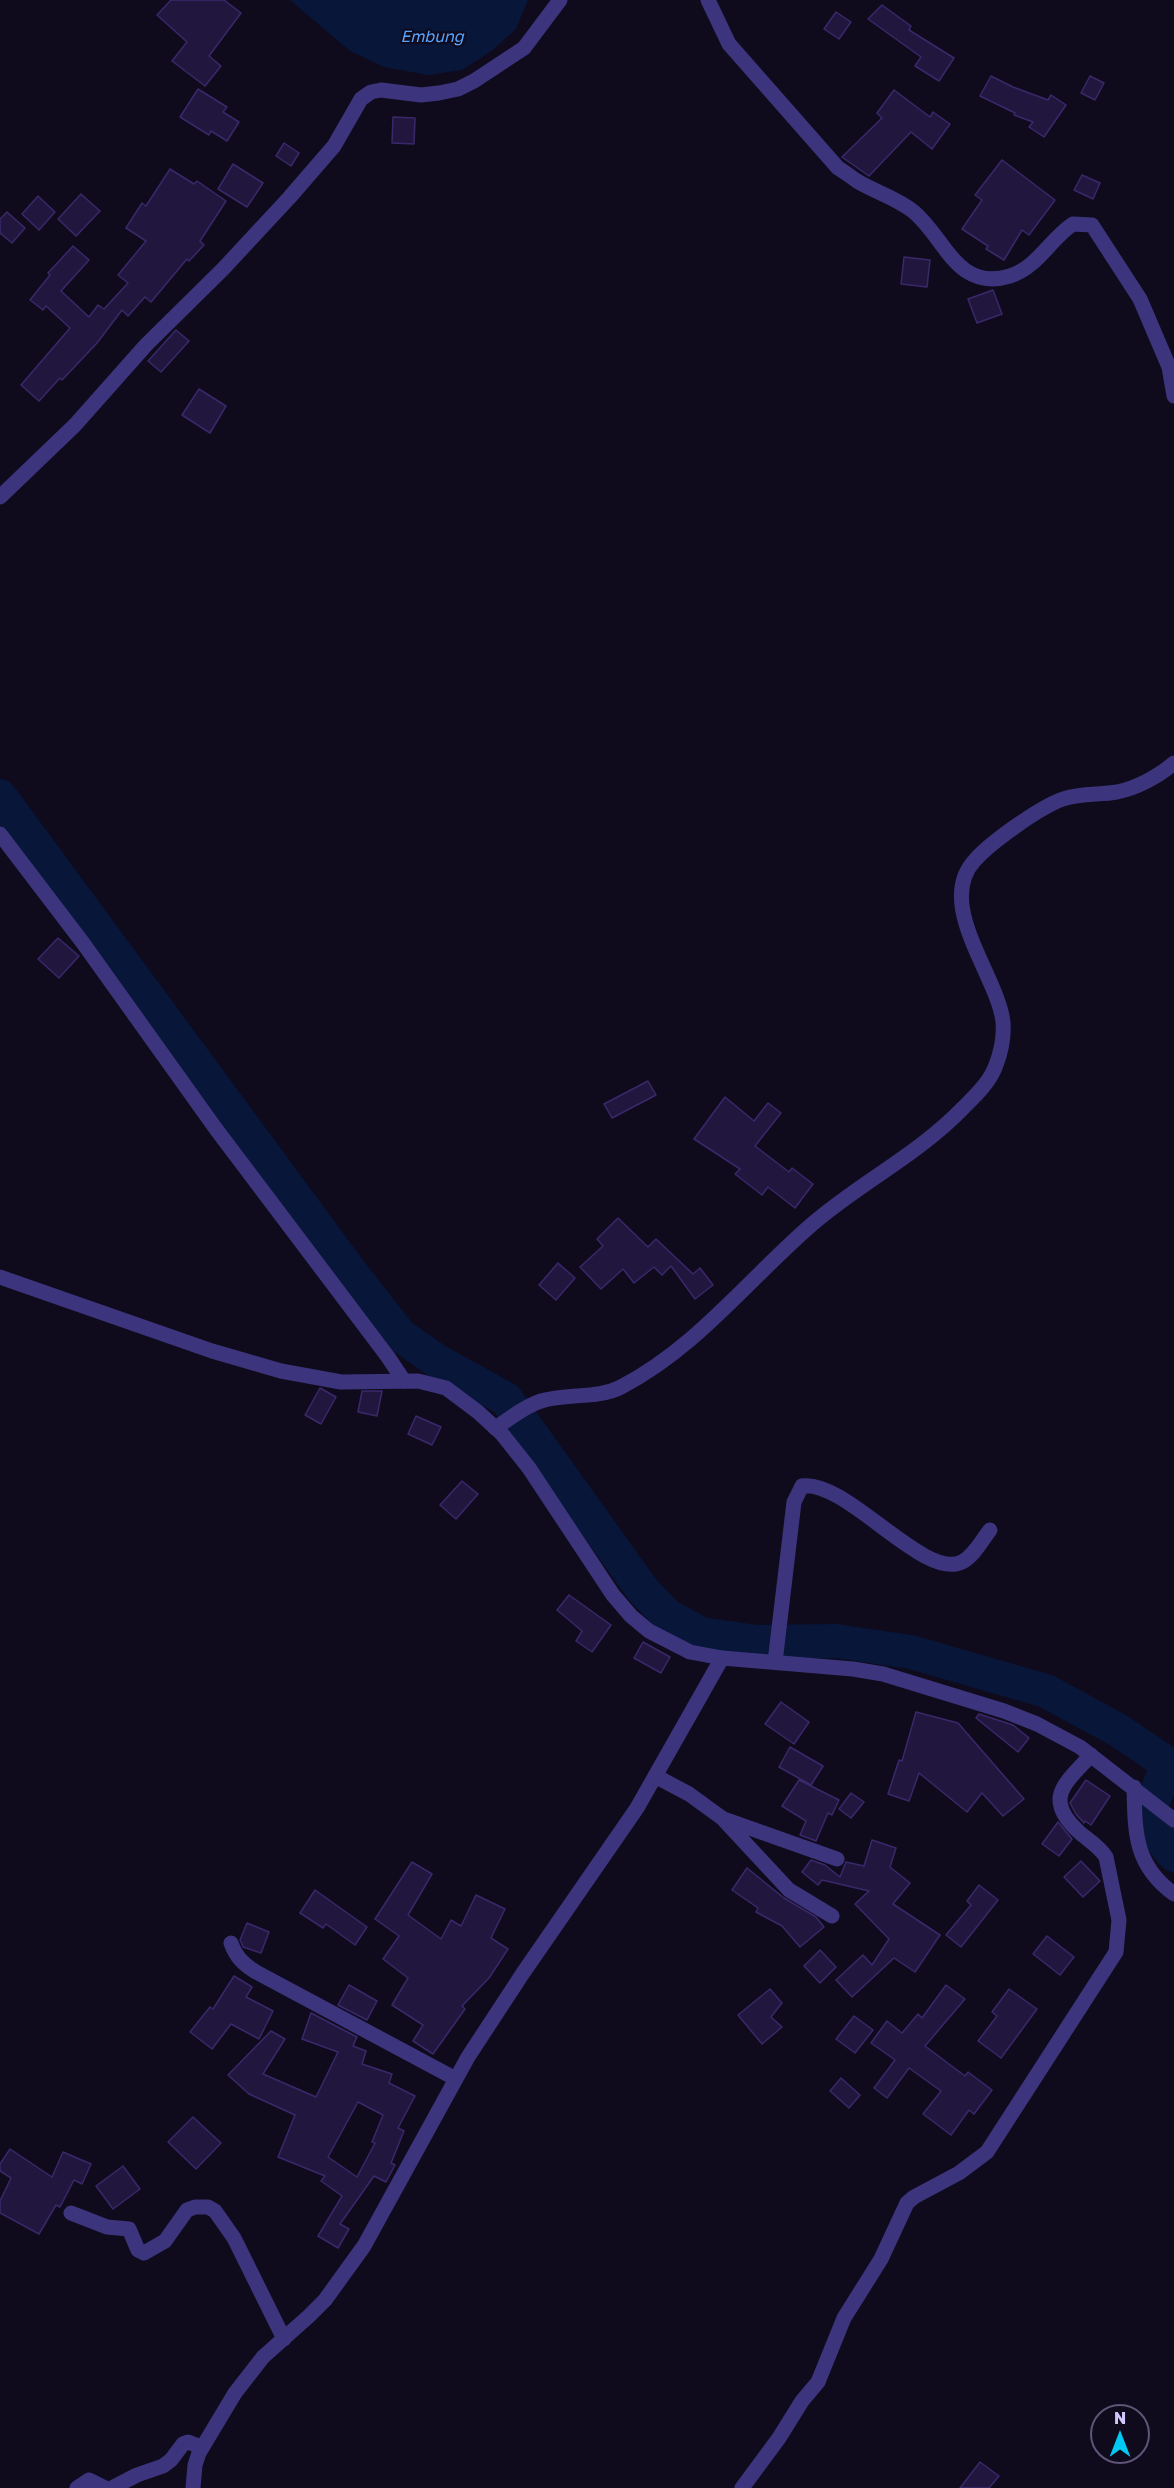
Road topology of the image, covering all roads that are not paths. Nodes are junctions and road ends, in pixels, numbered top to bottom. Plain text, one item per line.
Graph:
1 (560, 0) edge
2 (708, 0) edge
3 (1174, 396) edge
4 (0, 497) edge
5 (1174, 763) edge
6 (0, 834) edge
7 (0, 1277) edge
8 (404, 1381) junction
9 (500, 1425) junction
10 (990, 1530) dead end
11 (722, 1658) junction
12 (775, 1658) junction
13 (1091, 1755) junction
14 (655, 1776) junction
15 (1134, 1787) junction
16 (722, 1818) junction
17 (1174, 1820) edge
18 (837, 1859) dead end
19 (1174, 1894) edge
20 (832, 1916) dead end
21 (231, 1943) dead end
22 (456, 2079) junction
23 (71, 2213) dead end
24 (284, 2339) junction
25 (201, 2447) junction
26 (77, 2488) edge
27 (105, 2488) edge
28 (112, 2488) edge
29 (193, 2488) edge
30 (742, 2488) edge

1 - 4 street
2 - 3 street
5 - 9 street
6 - 8 street
7 - 8 street
8 - 9 street
9 - 11 street
10 - 12 street
11 - 12 street
11 - 14 street
12 - 13 street
13 - 15 street
13 - 30 street
14 - 16 street
14 - 22 street
15 - 17 street
15 - 19 street
16 - 18 street
16 - 20 street
21 - 22 street
22 - 24 street
23 - 24 street
24 - 25 street
25 - 28 street
25 - 29 street
26 - 27 street

